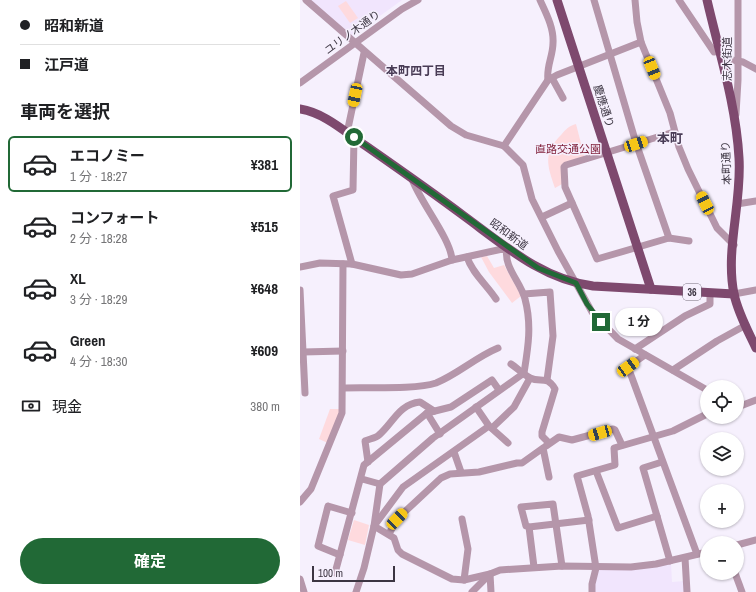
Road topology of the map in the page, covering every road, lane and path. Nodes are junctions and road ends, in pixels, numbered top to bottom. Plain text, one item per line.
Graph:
1 (306, 0) edge
2 (418, 0) edge
3 (540, 0) edge
4 (557, 0) edge
5 (594, 0) edge
6 (635, 0) edge
7 (679, 0) edge
8 (707, 0) edge
9 (738, 0) edge
10 (641, 42) junction
11 (354, 44) junction
12 (364, 53) junction
13 (610, 54) junction
14 (720, 55) junction
15 (738, 62) junction
16 (578, 66) junction
17 (756, 69) edge
18 (550, 79) junction
19 (300, 83) edge
20 (563, 98) dead end
21 (300, 108) edge
22 (735, 118) junction
23 (674, 132) junction
24 (350, 135) junction
25 (636, 144) junction
26 (504, 146) junction
27 (606, 153) junction
28 (412, 179) junction
29 (756, 201) edge
30 (572, 203) junction
31 (737, 204) junction
32 (542, 217) junction
33 (669, 238) junction
34 (689, 241) dead end
35 (734, 244) junction
36 (637, 247) junction
37 (507, 248) junction
38 (467, 257) junction
39 (452, 260) junction
40 (343, 264) junction
41 (352, 264) junction
42 (300, 268) edge
43 (576, 283) junction
44 (651, 289) junction
45 (300, 290) edge
46 (756, 290) edge
47 (524, 294) junction
48 (710, 294) junction
49 (734, 294) junction
50 (496, 299) dead end
51 (746, 325) junction
52 (498, 348) dead end
53 (756, 348) edge
54 (635, 349) junction
55 (343, 351) junction
56 (304, 352) junction
57 (646, 355) junction
58 (511, 364) dead end
59 (672, 370) junction
60 (524, 373) junction
61 (530, 378) junction
62 (547, 380) junction
63 (700, 386) edge
64 (343, 388) junction
65 (499, 390) junction
66 (305, 393) dead end
67 (756, 400) edge
68 (744, 405) edge
69 (476, 407) junction
70 (430, 412) junction
71 (700, 418) edge
72 (490, 427) junction
73 (440, 434) junction
74 (654, 437) junction
75 (508, 443) dead end
76 (622, 445) junction
77 (546, 446) junction
78 (454, 452) junction
79 (368, 462) junction
80 (662, 462) junction
81 (596, 471) junction
82 (461, 472) junction
83 (549, 477) dead end
84 (362, 479) junction
85 (380, 484) junction
86 (300, 502) edge
87 (352, 513) junction
88 (657, 516) junction
89 (462, 519) dead end
90 (589, 520) junction
91 (555, 523) junction
92 (374, 526) junction
93 (529, 527) junction
94 (390, 534) junction
95 (756, 540) edge
96 (744, 543) edge
97 (700, 553) edge
98 (697, 554) junction
99 (340, 555) junction
100 (685, 558) junction
101 (670, 561) junction
102 (562, 566) junction
103 (596, 566) junction
104 (534, 567) junction
105 (335, 573) dead end
106 (490, 574) junction
107 (300, 579) edge
108 (464, 580) junction
109 (738, 580) edge
110 (304, 592) edge
111 (356, 592) edge
112 (472, 592) edge
113 (491, 592) edge
114 (592, 592) edge
115 (687, 592) edge
116 (742, 592) edge

1 - 11 street
2 - 11 street, ユリノ木通り
3 - 18 street
4 - 16 main road, 慶應通り
5 - 13 street
6 - 10 street
7 - 14 street
8 - 14 main road, 本町通り
9 - 15 street, 志木街道
10 - 13 street
10 - 23 street
11 - 12 street
11 - 19 street, ユリノ木通り
12 - 24 street
12 - 26 street
13 - 16 street
13 - 25 street
14 - 15 street
14 - 22 main road, 本町通り
15 - 17 street
15 - 22 street, 志木街道
16 - 18 street
16 - 27 main road, 慶應通り
18 - 20 street
18 - 26 street
21 - 24 main road, 昭和新道
22 - 31 main road, 本町通り
23 - 25 street
23 - 35 street
24 - 28 main road, 昭和新道
24 - 41 street
25 - 27 street
25 - 33 street
26 - 32 street
27 - 30 street
27 - 36 main road, 慶應通り
28 - 37 main road, 昭和新道
28 - 39 street
29 - 31 street
30 - 32 street
30 - 36 street
31 - 35 main road, 本町通り
32 - 43 street
33 - 34 street
33 - 36 street
35 - 49 main road, 本町通り
36 - 44 main road, 慶應通り
37 - 38 street
37 - 43 main road, 昭和新道
37 - 47 street
38 - 39 street
38 - 50 street
39 - 41 street
40 - 41 street
40 - 42 street
40 - 55 street
43 - 44 main road, 昭和新道
43 - 54 street
44 - 48 main road, 昭和新道 / 36
45 - 56 street
46 - 49 street
47 - 60 street
47 - 62 street
48 - 49 main road, 昭和新道 / 36
48 - 54 street
49 - 51 main road, 本町通り
51 - 53 main road, 本町通り
51 - 59 street
52 - 64 street
54 - 57 street
55 - 56 street
55 - 64 street
56 - 66 street
57 - 59 street
57 - 74 street
58 - 60 street
59 - 63 street
60 - 61 street
60 - 65 street
61 - 62 street
61 - 72 street
62 - 77 street
64 - 86 street
65 - 69 street
65 - 70 street
67 - 68 street
69 - 72 street
69 - 73 street
70 - 73 street
70 - 79 street
70 - 79 street
71 - 74 street
72 - 75 street
72 - 78 street
73 - 85 street
74 - 76 street
74 - 80 street
76 - 77 street
76 - 81 street
77 - 82 street
77 - 83 street
78 - 82 street
78 - 92 street
79 - 84 street
80 - 88 street
80 - 98 street
81 - 88 street
81 - 90 street
82 - 94 street
84 - 85 street
84 - 87 street
85 - 92 street
87 - 99 street
87 - 99 street
88 - 101 street
89 - 108 street
90 - 91 street
90 - 103 street
91 - 93 street
91 - 93 street
91 - 102 street
92 - 94 street
92 - 111 street
93 - 104 street
94 - 108 street
95 - 96 street
97 - 98 street
98 - 100 street
99 - 105 street
100 - 101 street
100 - 115 street
101 - 103 street
102 - 103 street
102 - 104 street
103 - 114 street
104 - 106 street
106 - 108 street
106 - 112 street
106 - 113 street
107 - 110 street
109 - 116 street

